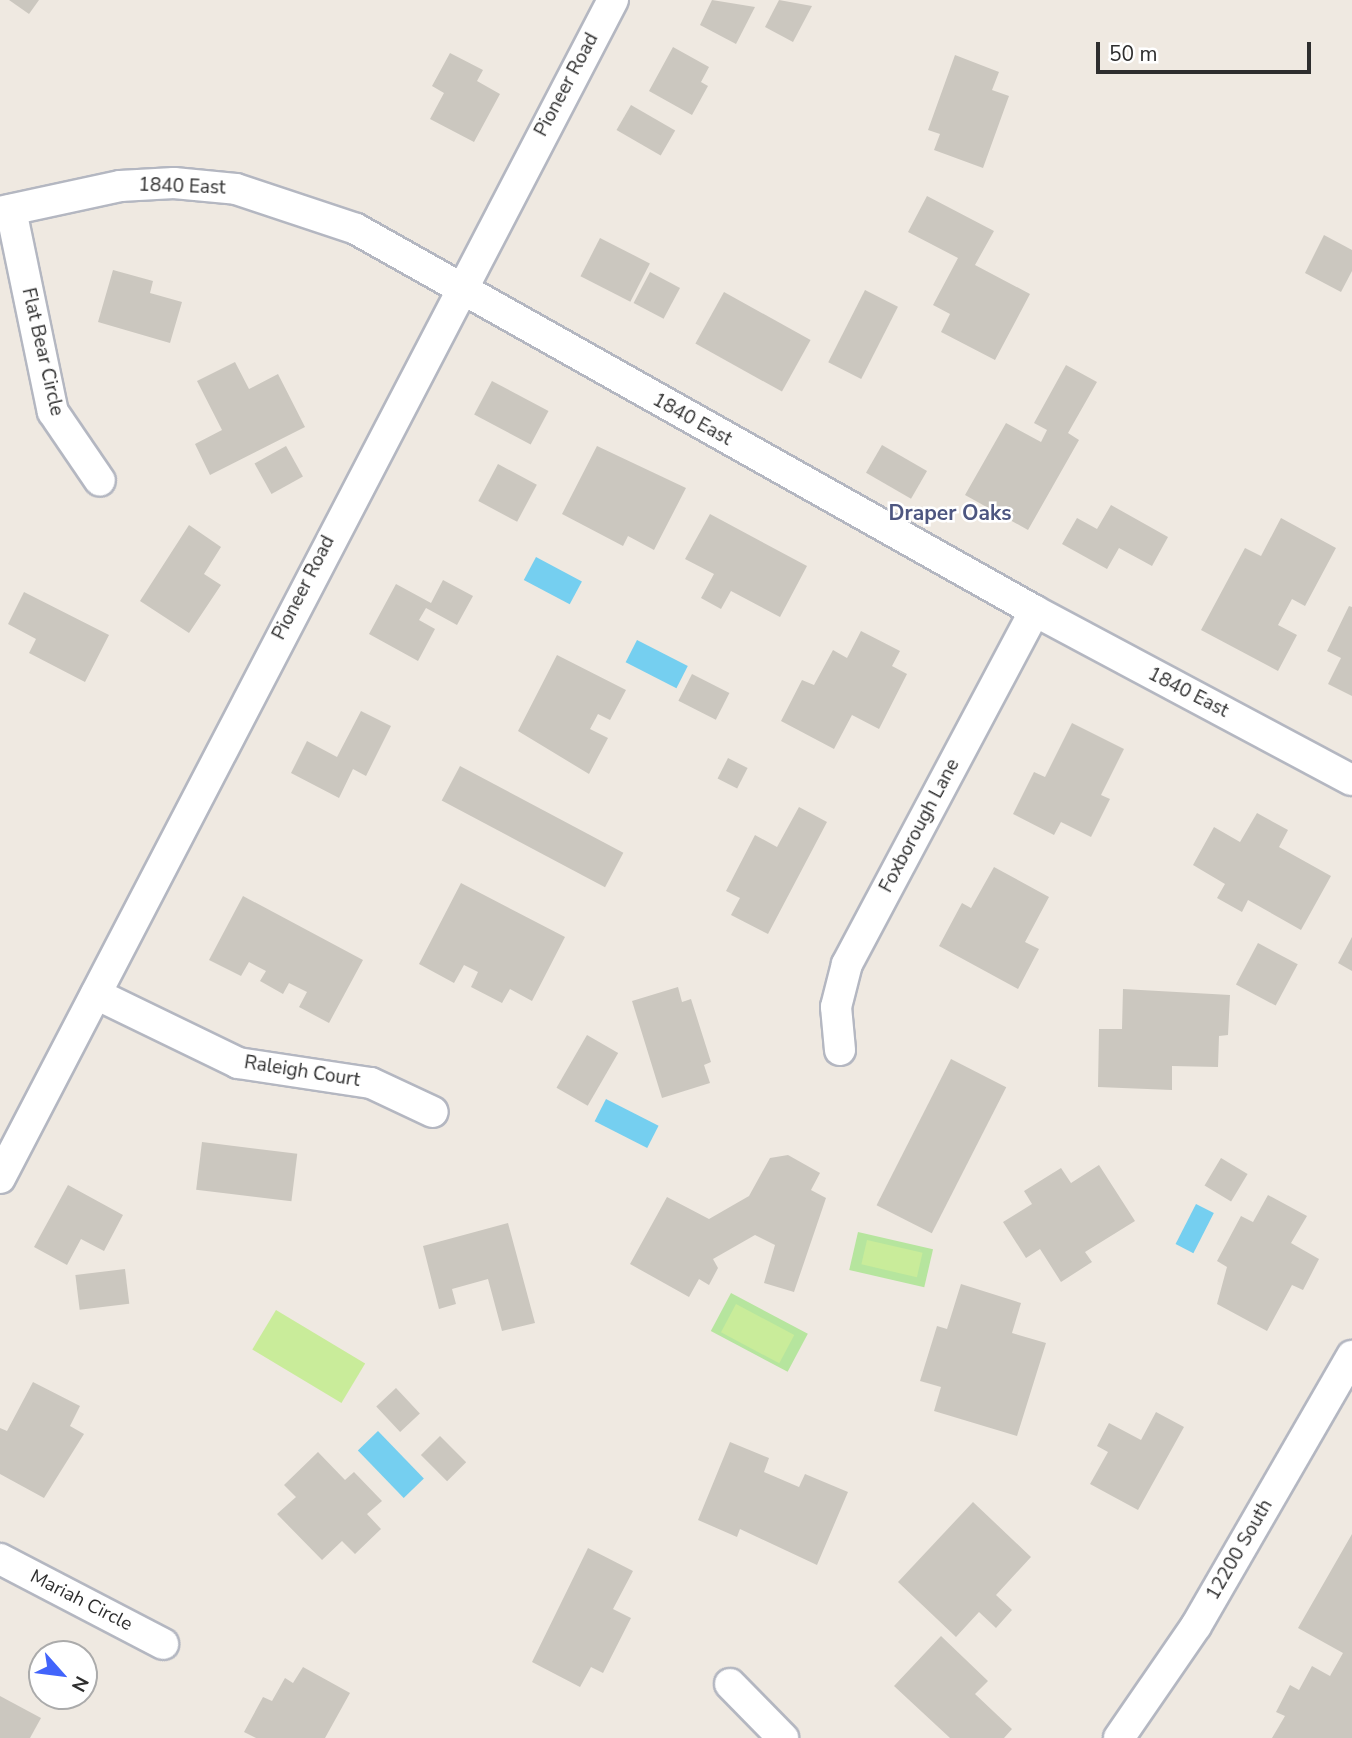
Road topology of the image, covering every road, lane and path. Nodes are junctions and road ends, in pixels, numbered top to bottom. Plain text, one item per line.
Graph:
1 (613, 0) edge
2 (6, 211) edge
3 (459, 287) junction
4 (100, 481) dead end
5 (1035, 611) junction
6 (1352, 780) edge
7 (96, 994) junction
8 (840, 1050) dead end
9 (433, 1112) dead end
10 (0, 1178) edge
11 (1352, 1356) edge
12 (0, 1559) edge
13 (163, 1644) dead end
14 (730, 1684) dead end
15 (783, 1738) edge
16 (1119, 1738) edge

1 - 3 street, Pioneer Road
2 - 3 street, 1840 East
2 - 4 street, Flat Bear Circle
3 - 5 street, 1840 East
3 - 7 street, Pioneer Road
5 - 6 street, 1840 East
5 - 8 street, Foxborough Lane
7 - 9 street, Raleigh Court
7 - 10 street, Pioneer Road
11 - 16 street, 12200 South
12 - 13 street, Mariah Circle
14 - 15 street

